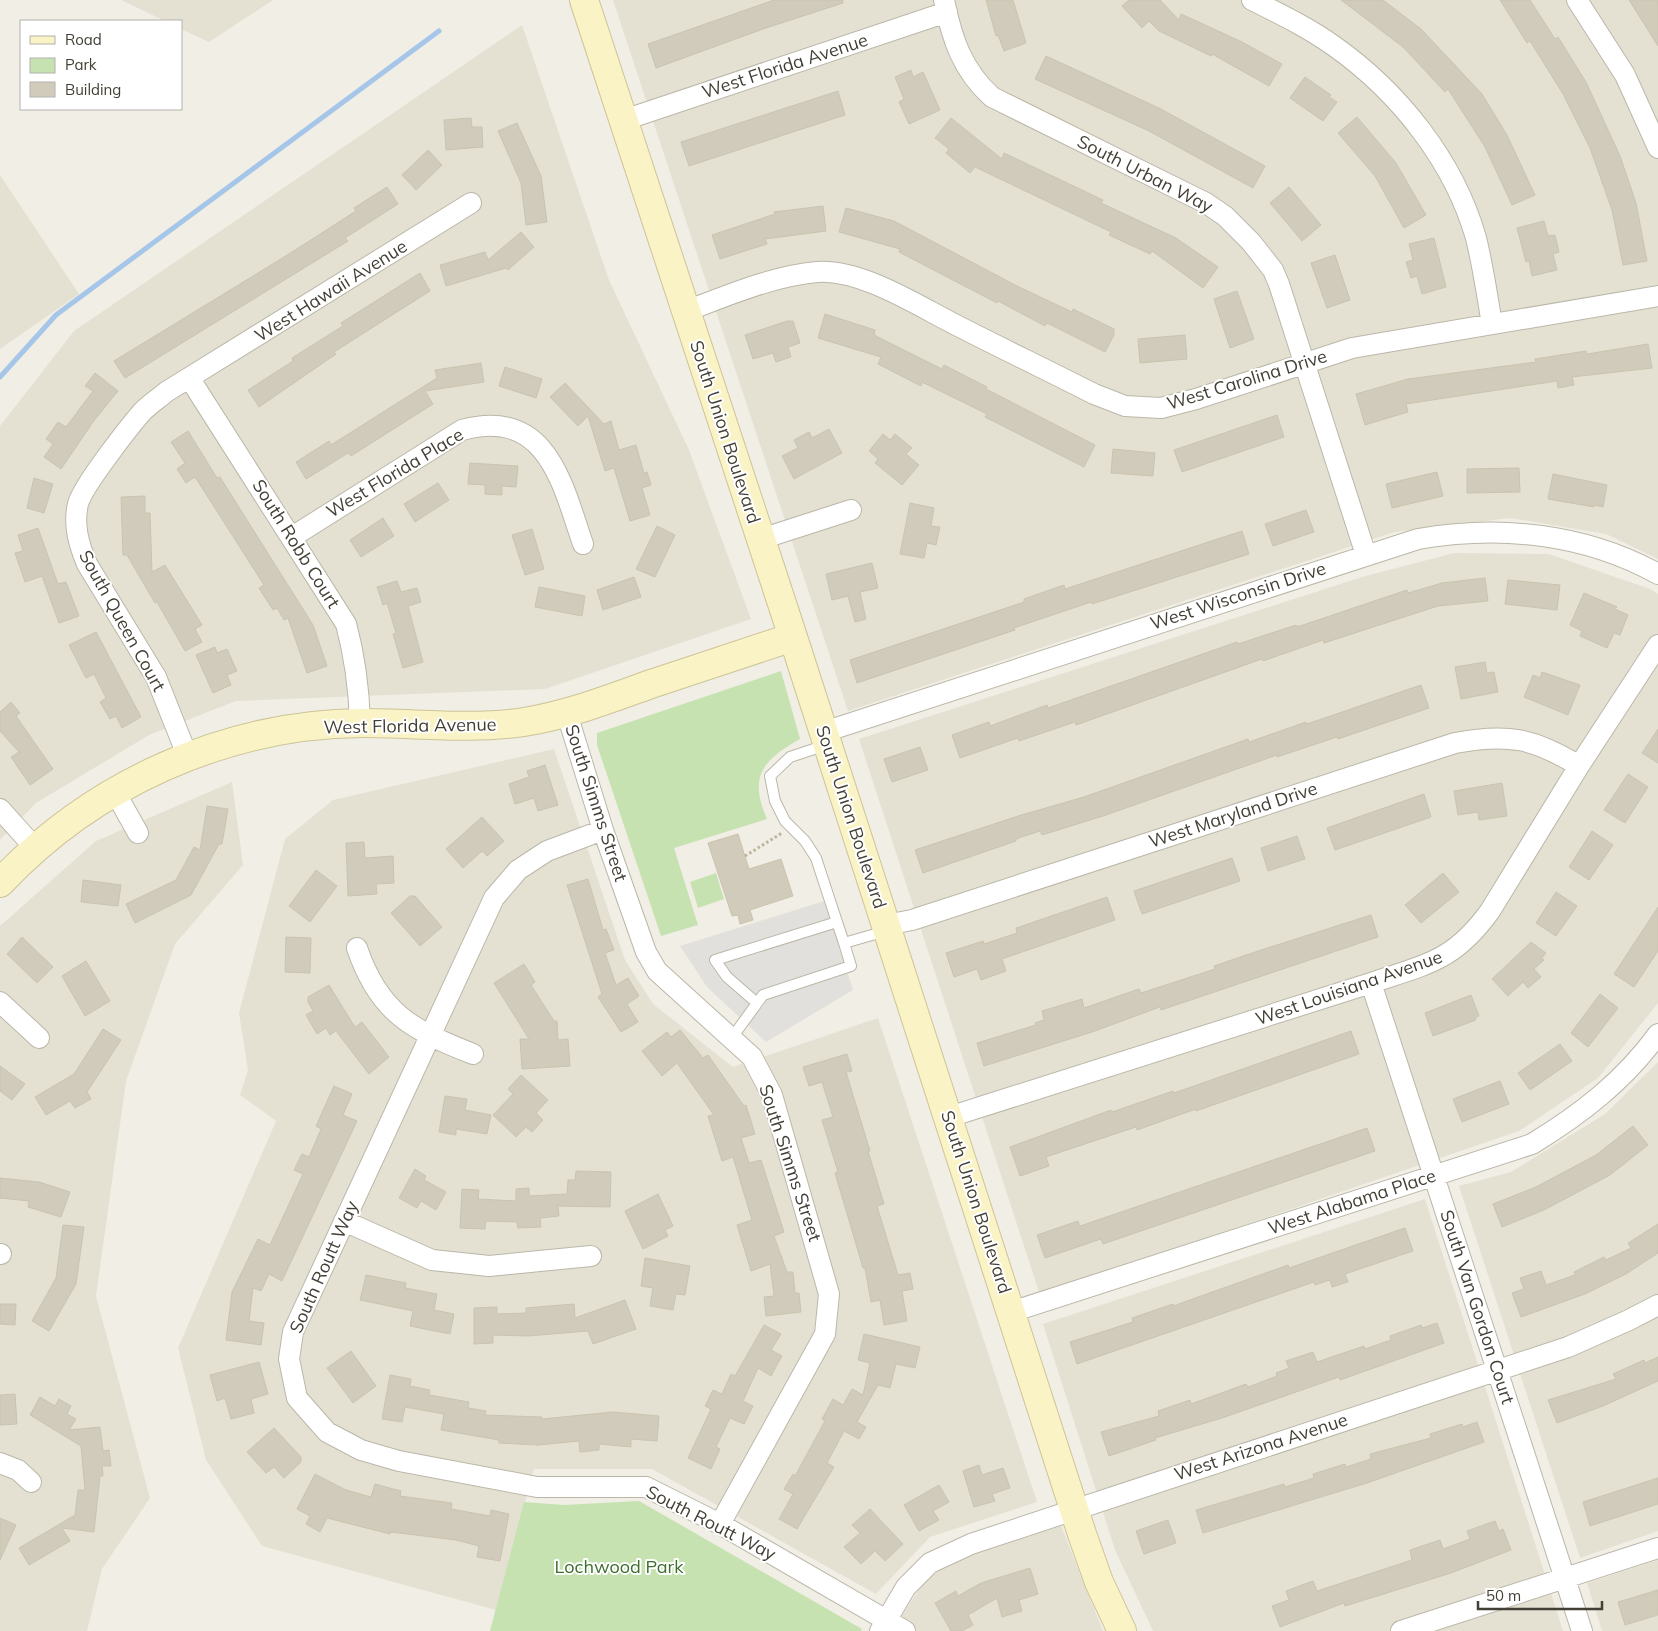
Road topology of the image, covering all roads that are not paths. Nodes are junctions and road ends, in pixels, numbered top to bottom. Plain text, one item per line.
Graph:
1 (584, 0) edge
2 (1252, 0) edge
3 (1577, 0) edge
4 (945, 6) edge
5 (624, 120) junction
6 (1658, 148) edge
7 (471, 203) dead end
8 (1658, 296) edge
9 (686, 311) junction
10 (1492, 324) junction
11 (1304, 362) junction
12 (190, 379) junction
13 (851, 510) dead end
14 (292, 537) junction
15 (761, 539) junction
16 (583, 544) dead end
17 (1366, 555) junction
18 (1658, 574) edge
19 (793, 637) junction
20 (1658, 645) edge
21 (567, 714) junction
22 (360, 723) junction
23 (826, 738) junction
24 (187, 755) junction
25 (1579, 766) junction
26 (114, 792) junction
27 (0, 809) edge
28 (603, 830) junction
29 (138, 833) dead end
30 (35, 848) junction
31 (0, 883) edge
32 (837, 922) junction
33 (887, 928) junction
34 (844, 943) junction
35 (357, 948) dead end
36 (1371, 983) junction
37 (0, 1002) edge
38 (757, 1003) junction
39 (1658, 1034) edge
40 (431, 1037) junction
41 (39, 1038) dead end
42 (731, 1039) junction
43 (473, 1054) dead end
44 (948, 1118) junction
45 (1434, 1176) junction
46 (344, 1221) junction
47 (591, 1256) dead end
48 (1658, 1305) edge
49 (1011, 1312) junction
50 (1497, 1370) junction
51 (0, 1463) edge
52 (31, 1482) dead end
53 (1074, 1509) junction
54 (720, 1524) junction
55 (1658, 1548) edge
56 (1564, 1577) junction
57 (884, 1625) edge
58 (904, 1631) edge
59 (1122, 1631) edge
60 (1401, 1631) edge
61 (1582, 1631) edge

1 - 5 main road, South Union Boulevard
2 - 10 street
3 - 6 street
4 - 5 street, West Florida Avenue
4 - 11 street, South Urban Way
5 - 9 main road, South Union Boulevard
7 - 12 street, West Hawaii Avenue
8 - 10 street, West Carolina Drive
9 - 11 street, West Carolina Drive
9 - 15 main road, South Union Boulevard
10 - 11 street, West Carolina Drive
11 - 17 street, South Urban Way
12 - 14 street, South Robb Court
12 - 24 street, South Queen Court
13 - 15 street
14 - 16 street, West Florida Place
14 - 22 street, South Robb Court
15 - 19 main road, South Union Boulevard
17 - 18 street, West Wisconsin Drive
17 - 23 street, West Wisconsin Drive
19 - 21 main road, West Florida Avenue
19 - 23 main road, South Union Boulevard
20 - 25 street, West Louisiana Avenue
21 - 22 main road, West Florida Avenue
21 - 28 street, South Simms Street
22 - 24 main road, West Florida Avenue
23 - 32 lane
23 - 33 main road, South Union Boulevard
24 - 26 main road, West Florida Avenue
25 - 33 street, West Maryland Drive
25 - 36 street, West Louisiana Avenue
26 - 29 street
26 - 30 main road, West Florida Avenue
27 - 30 street
28 - 40 street, South Routt Way
28 - 42 street, South Simms Street
30 - 31 main road, West Florida Avenue
32 - 34 lane
32 - 38 lane
33 - 34 lane
33 - 44 main road, South Union Boulevard
34 - 38 lane
35 - 40 street
36 - 44 street, West Louisiana Avenue
36 - 45 street, South Van Gordon Court
37 - 41 street
38 - 42 lane
39 - 45 street, West Alabama Place
40 - 43 street
40 - 46 street, South Routt Way
42 - 54 street, South Simms Street
44 - 49 main road, South Union Boulevard
45 - 49 street, West Alabama Place
45 - 50 street, South Van Gordon Court
46 - 47 street
46 - 54 street, South Routt Way
48 - 50 street, West Arizona Avenue
49 - 53 main road, South Union Boulevard
50 - 53 street, West Arizona Avenue
50 - 56 street, South Van Gordon Court
51 - 52 street
53 - 57 street, West Arizona Avenue
53 - 59 main road, South Union Boulevard
54 - 57 street, South Routt Way
55 - 56 street
56 - 60 street
56 - 61 street, South Van Gordon Court
57 - 58 street, South Routt Way

